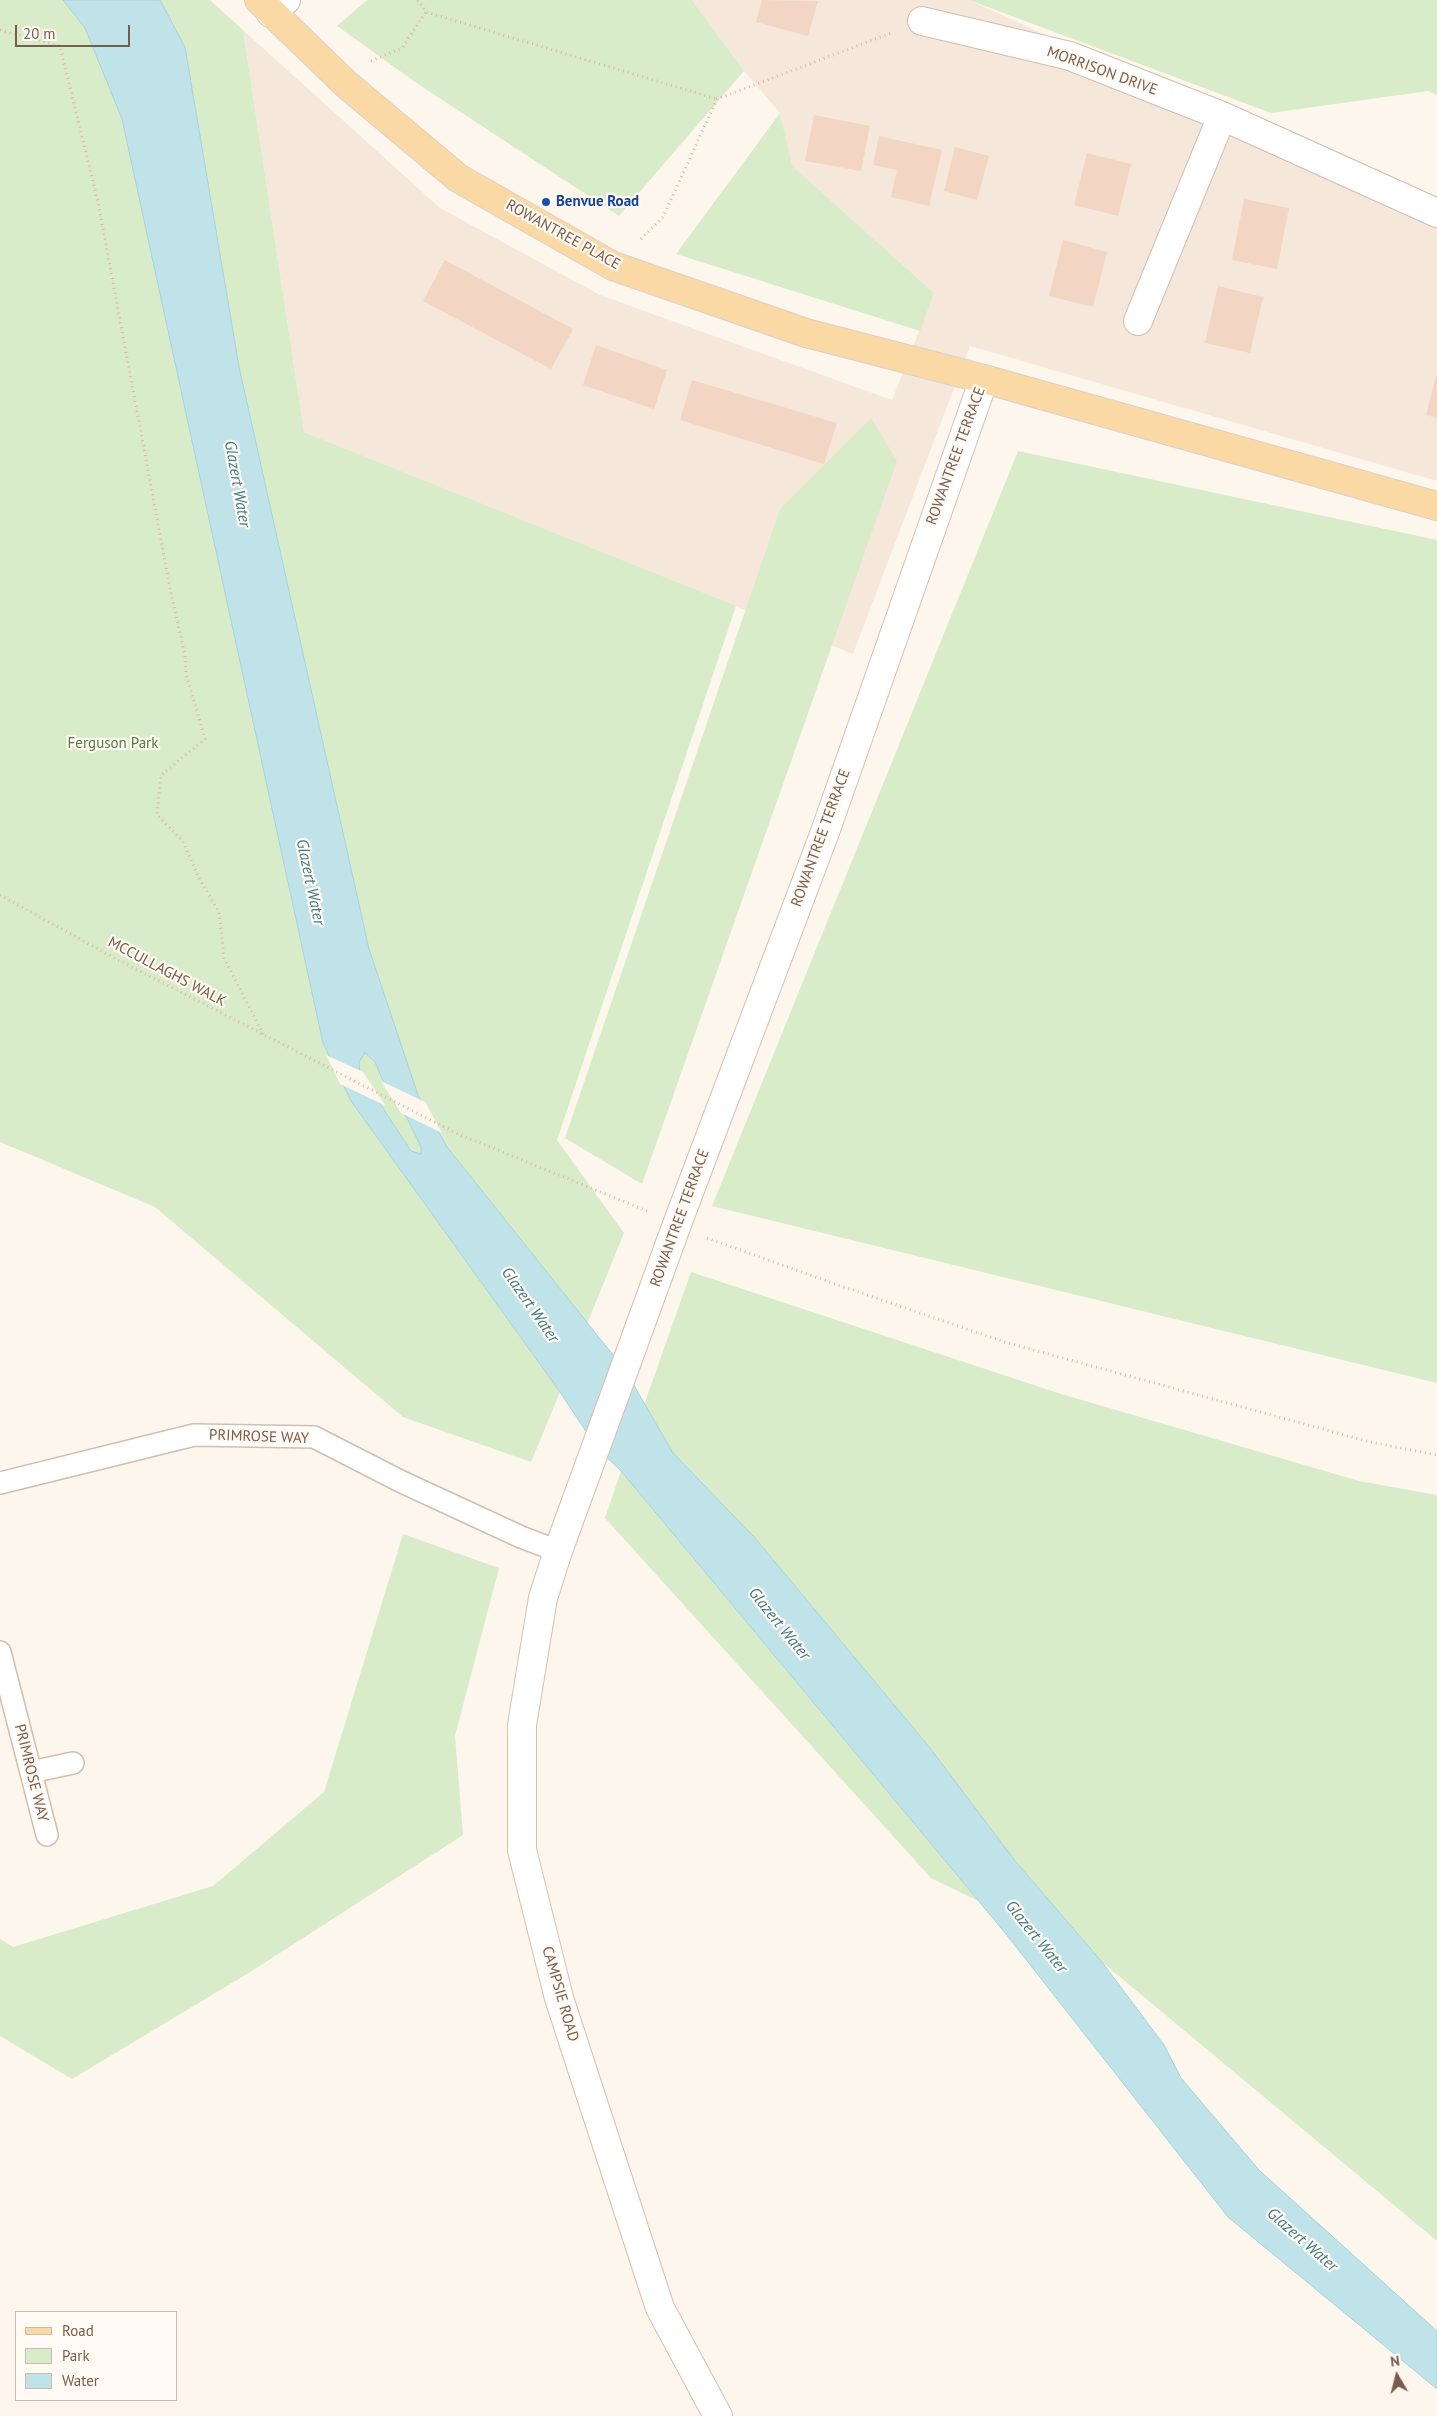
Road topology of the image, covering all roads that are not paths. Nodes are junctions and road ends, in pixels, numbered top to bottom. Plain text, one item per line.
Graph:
1 (272, 4) edge
2 (922, 21) road end
3 (1222, 116) junction
4 (1437, 213) edge
5 (1138, 322) dead end
6 (984, 379) junction
7 (1437, 506) edge
8 (589, 1467) joint
9 (0, 1483) edge
10 (558, 1551) junction
11 (0, 1652) edge
12 (74, 1763) dead end
13 (31, 1772) junction
14 (47, 1835) dead end
15 (718, 2416) edge

1 - 6 main road, ROWANTREE PLACE
2 - 3 main road, MORRISON DRIVE
3 - 4 main road, MORRISON DRIVE
3 - 5 main road
6 - 7 main road, ROWANTREE PLACE
6 - 8 main road, ROWANTREE TERRACE
8 - 10 main road, CAMPSIE ROAD
9 - 10 lane, PRIMROSE WAY
10 - 15 main road, CAMPSIE ROAD
11 - 13 lane, PRIMROSE WAY
12 - 13 lane
13 - 14 lane, PRIMROSE WAY

